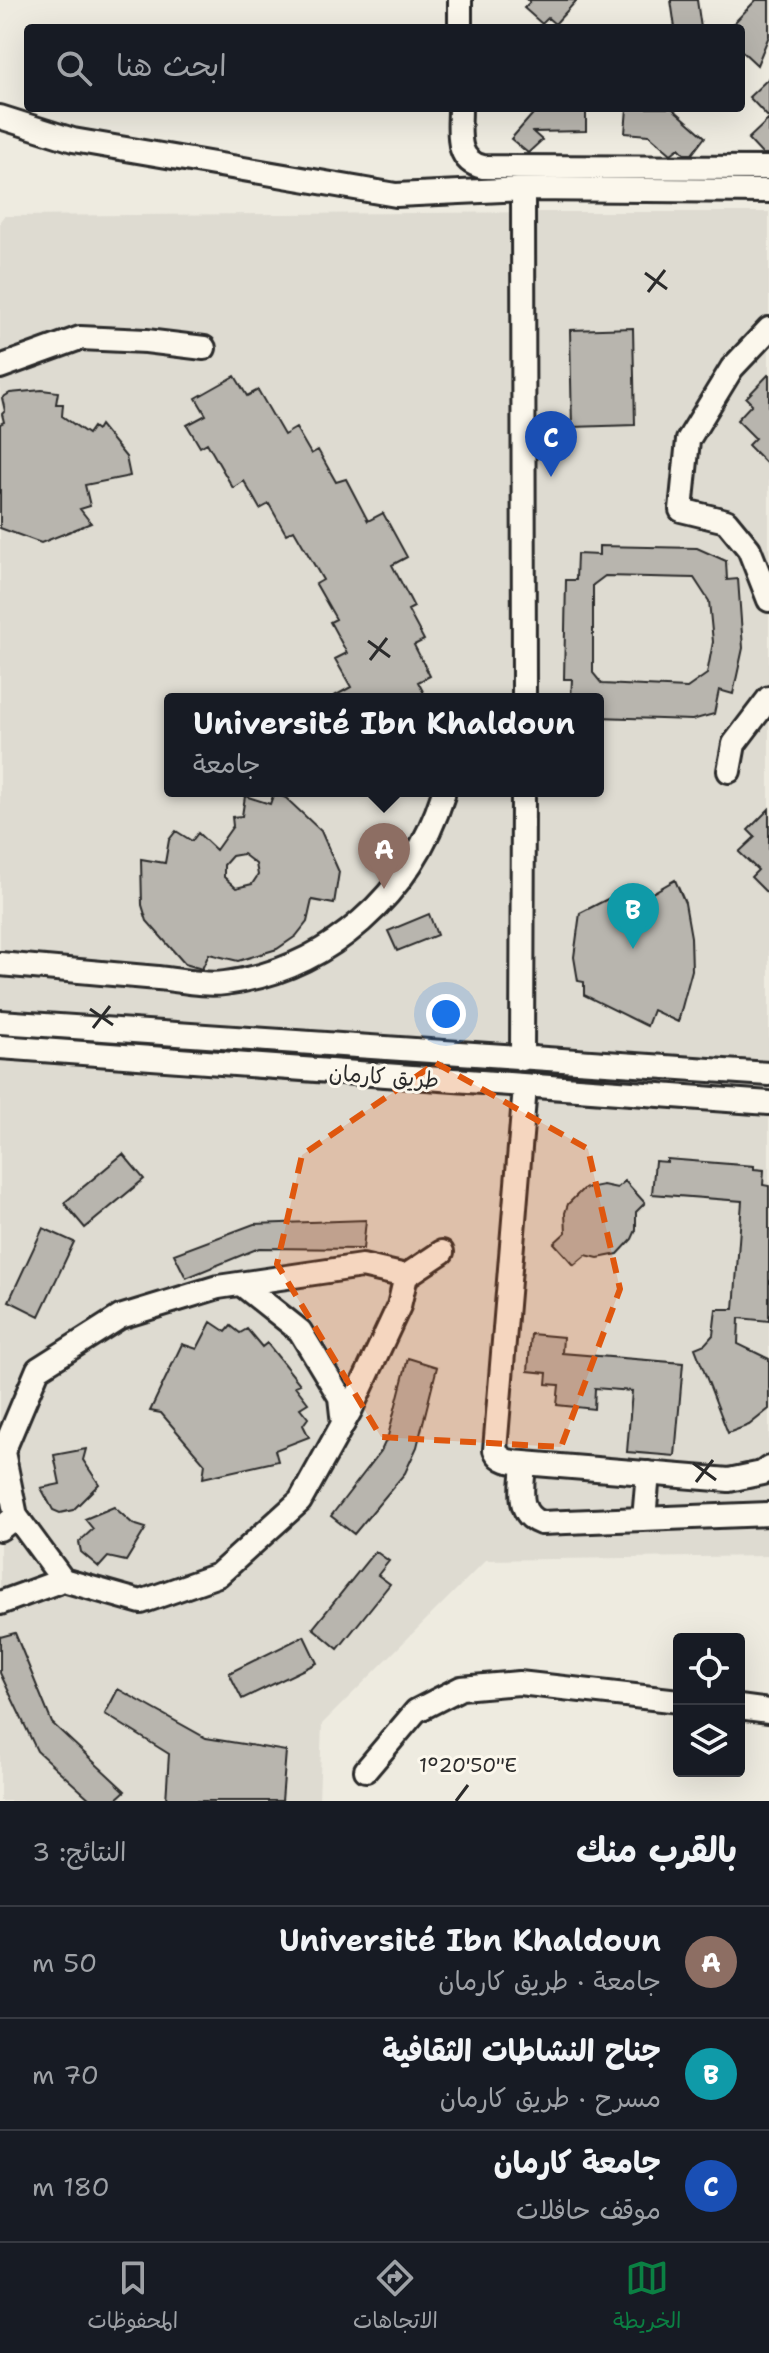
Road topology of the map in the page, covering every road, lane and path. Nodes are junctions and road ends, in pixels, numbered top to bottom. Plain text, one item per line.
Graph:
1 (460, 0) edge
2 (460, 24) edge
3 (460, 112) edge
4 (0, 117) edge
5 (769, 168) edge
6 (523, 189) junction
7 (769, 191) edge
8 (769, 329) edge
9 (204, 348) dead end
10 (0, 367) edge
11 (769, 600) edge
12 (524, 693) edge
13 (769, 698) edge
14 (729, 771) dead end
15 (442, 797) edge
16 (523, 797) edge
17 (0, 964) edge
18 (0, 1022) edge
19 (0, 1047) edge
20 (522, 1059) junction
21 (769, 1074) edge
22 (525, 1087) junction
23 (769, 1103) edge
24 (442, 1252) dead end
25 (406, 1276) junction
26 (241, 1284) junction
27 (343, 1424) junction
28 (524, 1463) junction
29 (769, 1468) edge
30 (648, 1473) junction
31 (769, 1514) edge
32 (644, 1519) junction
33 (8, 1522) edge
34 (63, 1580) junction
35 (0, 1603) edge
36 (673, 1700) edge
37 (745, 1708) edge
38 (769, 1711) edge
39 (366, 1770) dead end

1 - 2 street
3 - 5 street
4 - 6 street
6 - 7 street
6 - 12 street
8 - 11 street
9 - 10 street
13 - 14 street
15 - 17 street
16 - 20 street
18 - 20 street, طريق كارمان
19 - 22 street, طريق كارمان
20 - 21 street, طريق كارمان
22 - 23 street, طريق كارمان
22 - 28 street
24 - 25 street
25 - 26 street
25 - 27 street
26 - 27 street
26 - 33 street
27 - 34 street
28 - 30 street
28 - 32 street
29 - 30 street
30 - 32 street
31 - 32 street
33 - 34 street
34 - 35 street
36 - 39 street
37 - 38 street

